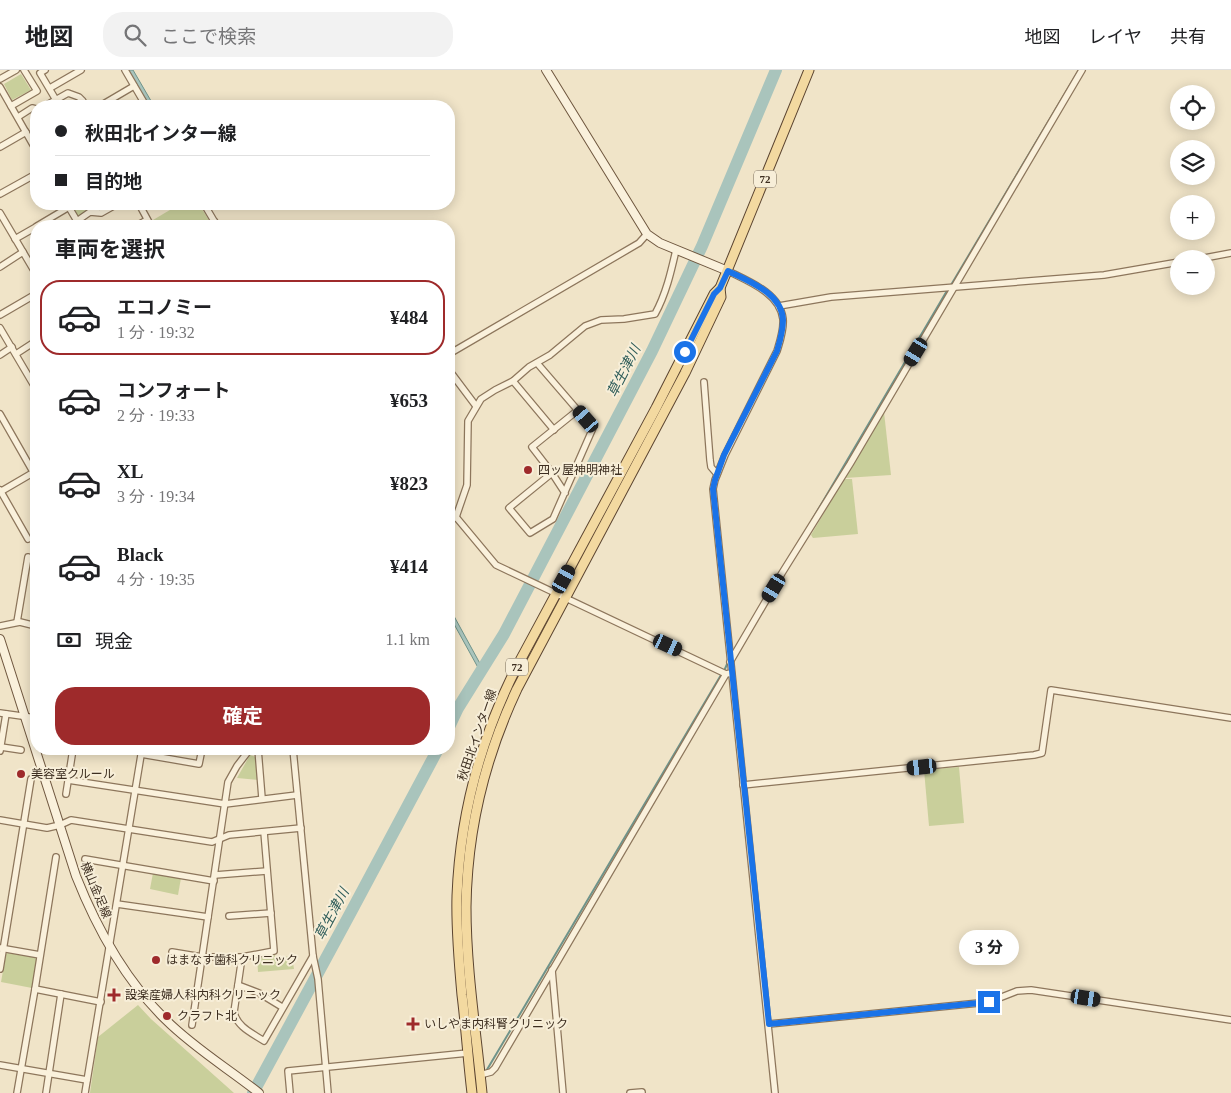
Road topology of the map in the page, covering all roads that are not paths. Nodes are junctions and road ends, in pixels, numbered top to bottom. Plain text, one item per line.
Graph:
1 (16, 70) edge
2 (24, 70) edge
3 (45, 70) edge
4 (81, 70) edge
5 (125, 70) edge
6 (546, 70) edge
7 (809, 70) edge
8 (1082, 70) edge
9 (0, 79) edge
10 (134, 86) junction
11 (0, 87) edge
12 (50, 88) junction
13 (56, 100) joint
14 (82, 100) edge
15 (110, 100) edge
16 (142, 100) edge
17 (11, 106) junction
18 (30, 109) edge
19 (18, 117) junction
20 (26, 132) junction
21 (30, 139) edge
22 (0, 147) edge
23 (30, 177) edge
24 (0, 194) edge
25 (61, 210) edge
26 (106, 210) edge
27 (142, 210) edge
28 (1, 217) edge
29 (46, 220) edge
30 (83, 220) edge
31 (147, 220) edge
32 (30, 230) edge
33 (647, 234) junction
34 (15, 239) junction
35 (678, 250) junction
36 (23, 252) junction
37 (1231, 253) edge
38 (1215, 256) edge
39 (30, 264) edge
40 (1170, 264) edge
41 (0, 266) edge
42 (728, 271) junction
43 (955, 286) junction
44 (720, 288) junction
45 (30, 298) edge
46 (779, 306) junction
47 (0, 315) edge
48 (0, 328) edge
49 (30, 345) edge
50 (12, 347) junction
51 (455, 350) edge
52 (16, 354) junction
53 (0, 355) edge
54 (536, 363) junction
55 (30, 377) edge
56 (455, 378) edge
57 (513, 382) junction
58 (704, 382) dead end
59 (476, 406) junction
60 (578, 410) junction
61 (0, 414) edge
62 (3, 425) edge
63 (554, 430) junction
64 (30, 466) edge
65 (552, 473) junction
66 (717, 474) junction
67 (30, 476) edge
68 (0, 491) edge
69 (565, 493) junction
70 (456, 517) joint
71 (28, 538) dead end
72 (28, 557) dead end
73 (556, 594) junction
74 (565, 598) junction
75 (17, 622) junction
76 (30, 625) edge
77 (0, 626) edge
78 (0, 639) edge
79 (730, 661) junction
80 (728, 673) junction
81 (3, 713) edge
82 (25, 717) junction
83 (30, 717) edge
84 (1231, 718) edge
85 (30, 732) edge
86 (1, 747) edge
87 (21, 750) dead end
88 (0, 751) edge
89 (37, 755) edge
90 (72, 755) edge
91 (141, 755) edge
92 (160, 755) edge
93 (201, 755) edge
94 (245, 755) edge
95 (258, 755) edge
96 (293, 755) edge
97 (30, 779) dead end
98 (68, 780) junction
99 (743, 785) junction
100 (134, 790) junction
101 (66, 794) dead end
102 (297, 796) junction
103 (262, 798) junction
104 (225, 804) junction
105 (0, 820) edge
106 (23, 824) junction
107 (60, 825) junction
108 (128, 828) junction
109 (301, 828) junction
110 (264, 832) junction
111 (220, 839) junction
112 (56, 857) dead end
113 (85, 859) dead end
114 (123, 866) junction
115 (267, 871) junction
116 (214, 878) junction
117 (117, 904) junction
118 (271, 914) junction
119 (229, 916) dead end
120 (208, 917) junction
121 (2, 948) edge
122 (110, 948) junction
123 (172, 952) dead end
124 (40, 955) junction
125 (313, 956) junction
126 (202, 957) junction
127 (242, 957) junction
128 (0, 969) edge
129 (552, 970) junction
130 (238, 986) junction
131 (35, 990) junction
132 (61, 994) junction
133 (101, 1002) junction
134 (282, 1007) junction
135 (1231, 1020) edge
136 (769, 1024) junction
137 (192, 1025) dead end
138 (468, 1054) junction
139 (0, 1066) edge
140 (325, 1067) junction
141 (20, 1069) junction
142 (49, 1074) junction
143 (482, 1075) junction
144 (87, 1080) junction
145 (481, 1089) edge
146 (471, 1090) edge
147 (642, 1092) dead end
148 (17, 1093) edge
149 (46, 1093) edge
150 (85, 1093) edge
151 (259, 1093) edge
152 (290, 1093) edge
153 (328, 1093) edge
154 (563, 1093) edge
155 (630, 1093) edge
156 (775, 1093) edge

1 - 9 street
2 - 17 street
3 - 12 street
4 - 12 street
5 - 10 street
6 - 33 street
7 - 42 main road, 秋田北インター線 / 72
8 - 43 street
10 - 15 street
10 - 16 street
11 - 17 street
12 - 13 street
13 - 14 street
17 - 19 street
18 - 19 street
19 - 20 street
20 - 21 street
20 - 22 street
23 - 24 street
25 - 29 street
26 - 30 street
27 - 31 street
28 - 34 street
32 - 34 street
33 - 35 street
33 - 51 street
34 - 36 street
35 - 42 street
35 - 54 street
36 - 39 street
36 - 41 street
37 - 38 street
40 - 43 street
42 - 44 main road, 秋田北インター線 / 72
42 - 46 street
43 - 46 street
43 - 79 street
44 - 73 main road, 秋田北インター線 / 72
44 - 74 main road, 秋田北インター線 / 72
45 - 47 street
46 - 66 street
48 - 50 street
49 - 52 street
50 - 52 street
50 - 53 street
52 - 55 street
54 - 57 street
54 - 60 street
56 - 59 street
57 - 59 street
57 - 63 street
58 - 66 street
59 - 70 street
60 - 63 street
60 - 69 street
61 - 62 street
62 - 64 street
63 - 65 street
65 - 69 street
65 - 69 street
66 - 79 street
67 - 68 street
68 - 71 street
70 - 73 street
72 - 75 street
73 - 74 street
73 - 138 main road, 秋田北インター線 / 72
74 - 80 street
74 - 143 main road, 秋田北インター線 / 72
75 - 76 street
75 - 77 street
78 - 82 street, 横山金足線
79 - 80 street
80 - 99 street
80 - 129 street
81 - 82 street
81 - 86 street
82 - 83 street
82 - 85 street, 横山金足線
84 - 99 street
86 - 87 street
86 - 88 street
89 - 107 street, 横山金足線
90 - 98 street
91 - 100 street
92 - 93 street
94 - 104 street
95 - 103 street
96 - 102 street
97 - 106 street
98 - 100 street
98 - 101 street
99 - 136 street
100 - 104 street
100 - 108 street
102 - 103 street
102 - 109 street
103 - 104 street
104 - 111 street
105 - 106 street
106 - 107 street
106 - 121 street
107 - 108 street
107 - 122 street, 横山金足線
108 - 111 street
108 - 114 street
109 - 110 street
109 - 125 street
110 - 111 street
110 - 115 street
111 - 116 street
112 - 124 street
113 - 114 street
114 - 116 street
114 - 117 street
115 - 116 street
115 - 118 street
116 - 120 street
117 - 120 street
117 - 122 street
118 - 119 street
118 - 127 street
120 - 126 street
121 - 124 street
121 - 128 street
122 - 133 street
122 - 151 street, 横山金足線
123 - 126 street
124 - 131 street
125 - 134 street
125 - 140 street
126 - 127 street
126 - 137 street
127 - 130 street
129 - 143 street
129 - 154 street
130 - 134 street
130 - 134 street
131 - 132 street
131 - 141 street
132 - 133 street
132 - 142 street
133 - 144 street
135 - 136 street
136 - 156 street
138 - 140 street
138 - 146 main road, 秋田北インター線 / 72
139 - 141 street
140 - 152 street
140 - 153 street
141 - 142 street
141 - 148 street
142 - 144 street
142 - 149 street
143 - 145 main road, 秋田北インター線 / 72
144 - 150 street
147 - 155 street

